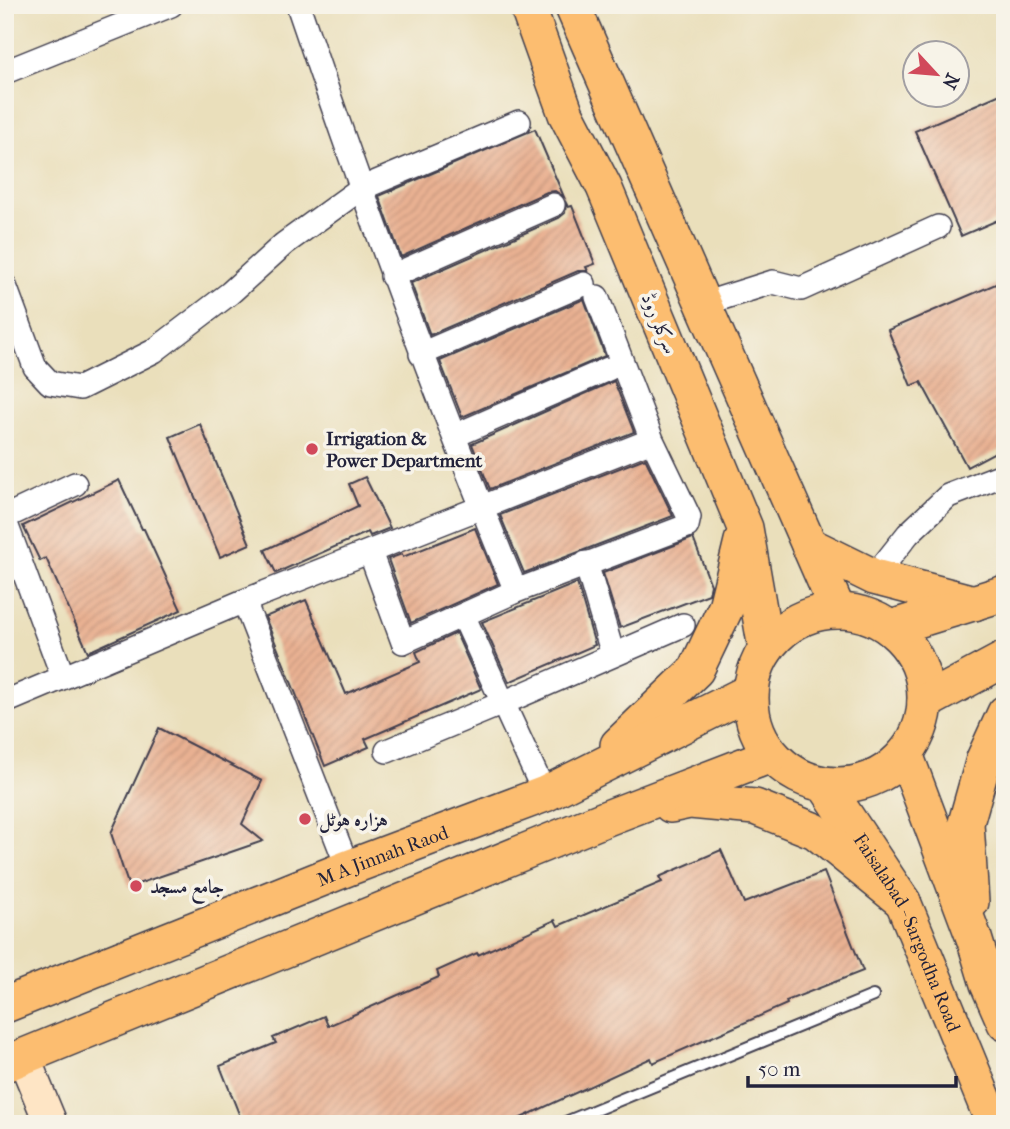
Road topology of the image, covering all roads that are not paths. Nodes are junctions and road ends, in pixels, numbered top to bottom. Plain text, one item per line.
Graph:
1 (171, 5) edge
2 (298, 5) edge
3 (527, 5) edge
4 (572, 5) edge
5 (5, 72) edge
6 (519, 122) dead end
7 (360, 189) junction
8 (553, 205) dead end
9 (938, 228) dead end
10 (392, 276) junction
11 (8, 300) edge
12 (703, 304) junction
13 (421, 354) junction
14 (608, 369) dead end
15 (454, 436) junction
16 (652, 440) junction
17 (1005, 474) edge
18 (75, 484) dead end
19 (482, 508) junction
20 (5, 519) edge
21 (745, 528) junction
22 (809, 545) junction
23 (370, 552) junction
24 (586, 563) junction
25 (874, 577) junction
26 (516, 591) junction
27 (989, 598) edge
28 (244, 601) junction
29 (838, 611) junction
30 (464, 615) junction
31 (683, 625) dead end
32 (891, 628) junction
33 (766, 649) junction
34 (613, 655) junction
35 (1005, 659) edge
36 (63, 677) junction
37 (751, 691) junction
38 (5, 702) edge
39 (925, 702) junction
40 (503, 703) junction
41 (1005, 713) edge
42 (387, 751) dead end
43 (905, 754) junction
44 (771, 755) junction
45 (586, 774) junction
46 (825, 785) junction
47 (545, 794) junction
48 (607, 818) junction
49 (348, 868) junction
50 (903, 902) junction
51 (974, 938) junction
52 (988, 984) junction
53 (873, 996) dead end
54 (7, 1000) edge
55 (945, 1004) junction
56 (1005, 1023) edge
57 (14, 1060) edge
58 (51, 1124) edge
59 (561, 1124) edge
60 (994, 1124) edge

1 - 5 street
2 - 7 street
3 - 21 main road, سرکلر روڈ
4 - 12 main road
6 - 7 street
7 - 10 street
7 - 11 street
8 - 10 street
9 - 12 street
10 - 13 street
12 - 22 main road
13 - 15 street
13 - 16 street
14 - 15 street
15 - 19 street
16 - 19 street
16 - 24 street
17 - 25 street
18 - 20 street
19 - 23 street
19 - 26 street
20 - 36 street
21 - 33 main road, سرکلر روڈ
21 - 45 main road
22 - 25 main road
22 - 29 main road
23 - 28 street
23 - 30 street
24 - 26 street
24 - 34 street
25 - 27 main road
26 - 30 street
27 - 32 main road
28 - 36 street
28 - 49 street
29 - 32 main road
29 - 33 main road
30 - 40 street
31 - 34 street
32 - 39 main road
33 - 37 main road
34 - 40 street
35 - 39 main road
36 - 38 street
37 - 44 main road
37 - 45 main road, M A Jinnah Raod
39 - 43 main road
40 - 42 street
40 - 47 street
41 - 51 main road
43 - 46 main road
43 - 51 main road
44 - 46 main road
44 - 48 main road
45 - 47 main road, M A Jinnah Raod
45 - 48 main road
46 - 50 main road, Faisalabad - Sargodha Road
47 - 49 main road, M A Jinnah Raod
48 - 50 main road
48 - 57 main road
49 - 54 main road, M A Jinnah Raod
50 - 55 main road, Faisalabad - Sargodha Road
51 - 52 main road
52 - 55 main road
52 - 56 main road
53 - 59 lane
55 - 60 main road, Faisalabad - Sargodha Road
57 - 58 street

